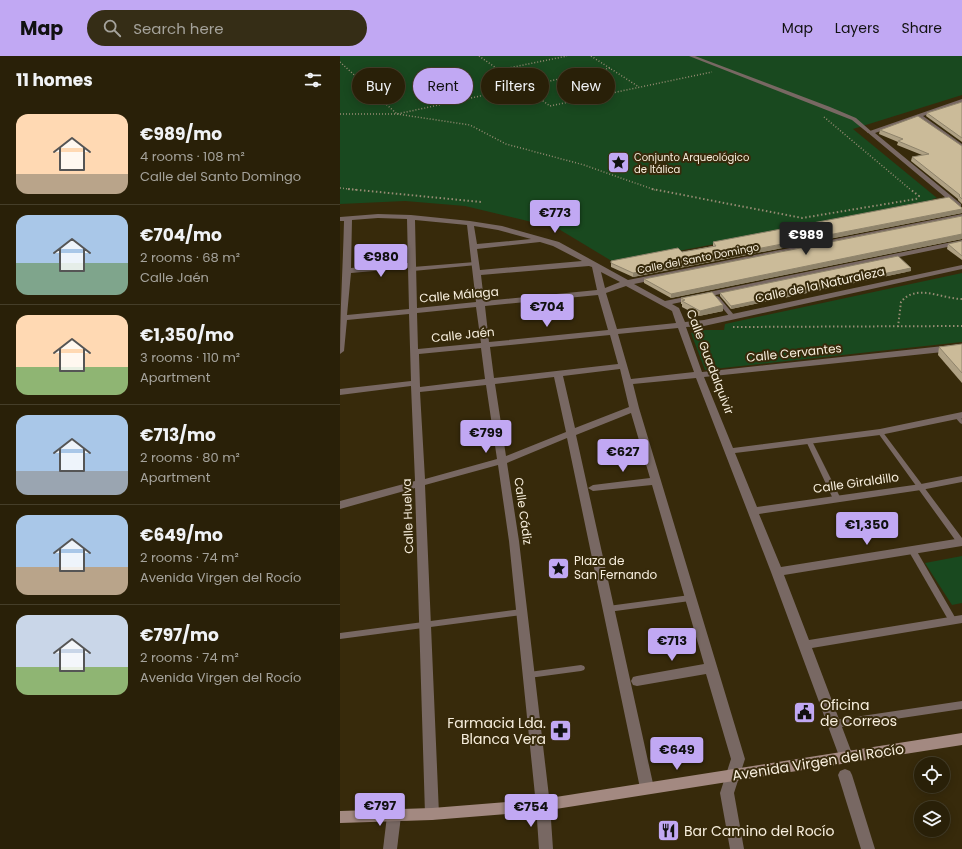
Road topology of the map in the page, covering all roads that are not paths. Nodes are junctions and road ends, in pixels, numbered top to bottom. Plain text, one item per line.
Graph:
1 (691, 56) edge
2 (962, 101) edge
3 (919, 116) junction
4 (870, 132) junction
5 (962, 147) edge
6 (961, 207) edge
7 (962, 216) edge
8 (411, 217) junction
9 (344, 219) edge
10 (470, 222) junction
11 (543, 241) junction
12 (962, 242) edge
13 (473, 247) junction
14 (593, 264) junction
15 (413, 267) junction
16 (962, 267) edge
17 (476, 269) junction
18 (347, 271) junction
19 (626, 283) junction
20 (601, 292) junction
21 (713, 293) junction
22 (665, 303) junction
23 (480, 305) junction
24 (414, 311) junction
25 (732, 316) junction
26 (341, 318) edge
27 (682, 324) junction
28 (613, 332) junction
29 (486, 345) junction
30 (962, 347) edge
31 (340, 351) edge
32 (414, 352) junction
33 (624, 366) junction
34 (558, 374) junction
35 (699, 375) junction
36 (490, 382) junction
37 (629, 382) junction
38 (417, 387) junction
39 (340, 392) edge
40 (634, 408) junction
41 (960, 418) edge
42 (880, 432) junction
43 (570, 434) junction
44 (809, 441) junction
45 (730, 451) junction
46 (502, 461) junction
47 (962, 479) edge
48 (656, 481) junction
49 (420, 484) junction
50 (592, 488) dead end
51 (921, 488) junction
52 (837, 499) junction
53 (340, 505) edge
54 (753, 511) junction
55 (962, 542) edge
56 (912, 550) junction
57 (777, 572) junction
58 (690, 598) junction
59 (608, 609) junction
60 (522, 612) junction
61 (958, 620) edge
62 (426, 624) junction
63 (340, 636) edge
64 (805, 645) junction
65 (581, 668) dead end
66 (711, 668) junction
67 (529, 675) junction
68 (637, 681) dead end
69 (962, 706) edge
70 (835, 724) junction
71 (962, 738) edge
72 (846, 756) junction
73 (845, 775) dead end
74 (732, 776) junction
75 (647, 788) junction
76 (543, 805) junction
77 (432, 814) junction
78 (394, 816) junction
79 (340, 817) edge
80 (390, 849) edge
81 (546, 849) edge
82 (737, 849) edge
83 (868, 849) edge

1 - 4 lane
2 - 3 street
3 - 4 street
3 - 5 street
4 - 6 street
7 - 19 street, Calle del Santo Domingo
8 - 9 street, Calle Guadalquivir
8 - 10 street, Calle Guadalquivir
8 - 15 street, Calle Huelva
9 - 18 street
10 - 11 street, Calle Guadalquivir
10 - 13 street, Calle Cádiz
11 - 13 street
11 - 14 street, Calle Guadalquivir
12 - 21 street
13 - 17 street, Calle Cádiz
14 - 17 street
14 - 19 street, Calle Guadalquivir
14 - 20 street
15 - 17 lane
15 - 18 street
15 - 24 street, Calle Huelva
16 - 25 street, Calle de la Naturaleza
17 - 23 street, Calle Cádiz
18 - 26 street
19 - 20 street, Calle Málaga
19 - 22 street, Calle Guadalquivir
20 - 23 street, Calle Málaga
20 - 28 street
21 - 22 street
21 - 25 lane
22 - 27 street, Calle Guadalquivir
23 - 24 street, Calle Málaga
23 - 29 street, Calle Cádiz
24 - 26 street, Calle Málaga
24 - 32 street, Calle Huelva
25 - 27 street, Calle de la Naturaleza
26 - 31 street
27 - 28 street, Calle Jaén
27 - 35 street, Calle Guadalquivir
28 - 29 street, Calle Jaén
28 - 33 street
29 - 32 street, Calle Jaén
29 - 36 street, Calle Cádiz
30 - 35 street, Calle Cervantes
32 - 38 street, Calle Huelva
33 - 34 street
33 - 37 street
34 - 36 street
34 - 43 street
35 - 37 street, Calle Cervantes
35 - 45 street, Calle Guadalquivir
36 - 38 street
36 - 46 street, Calle Cádiz
37 - 40 street
38 - 39 street
38 - 49 street, Calle Huelva
40 - 43 street
40 - 48 street
41 - 42 street
42 - 44 street
42 - 51 lane
43 - 46 street
43 - 59 street
44 - 45 street
44 - 52 lane
45 - 54 street, Calle Guadalquivir
46 - 49 street
46 - 60 street, Calle Cádiz
47 - 51 street, Calle Giraldillo
48 - 50 street
48 - 58 street
49 - 53 street
49 - 62 street, Calle Huelva
51 - 52 street, Calle Giraldillo
51 - 55 lane
52 - 54 street, Calle Giraldillo
54 - 57 street, Calle Guadalquivir
55 - 56 street
56 - 57 street
56 - 61 lane
57 - 64 street, Calle Guadalquivir
58 - 59 lane
58 - 66 street
59 - 75 street
60 - 62 lane
60 - 67 street, Calle Cádiz
61 - 64 street
62 - 63 lane
62 - 77 street, Calle Huelva
64 - 70 street, Calle Guadalquivir
65 - 67 lane
66 - 68 street
66 - 74 street
67 - 76 street, Calle Cádiz
69 - 70 lane
70 - 72 street, Calle Guadalquivir
71 - 72 street, Avenida Virgen del Rocío
72 - 74 street, Avenida Virgen del Rocío
73 - 83 street
74 - 75 street, Avenida Virgen del Rocío
74 - 82 street
75 - 76 street, Avenida Virgen del Rocío
76 - 77 street, Avenida Virgen del Rocío
76 - 81 street, Calle Cádiz
77 - 78 street, Avenida Virgen del Rocío
78 - 79 street, Avenida Virgen del Rocío
78 - 80 street

